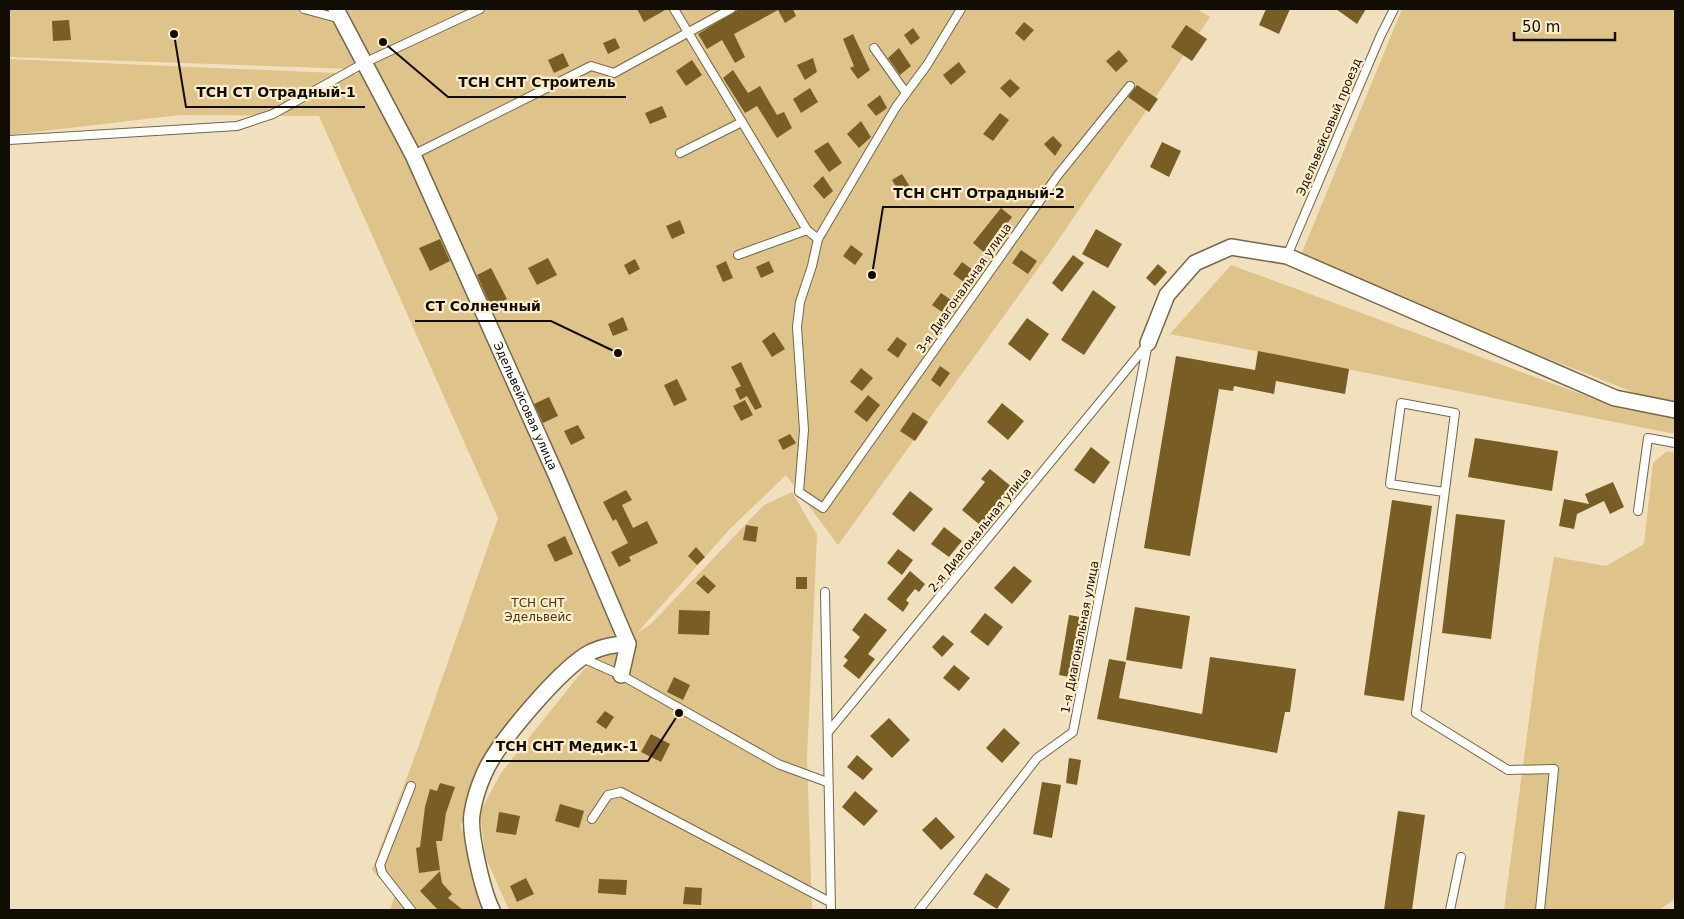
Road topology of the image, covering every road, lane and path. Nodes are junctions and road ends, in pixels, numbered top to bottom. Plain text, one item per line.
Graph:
1 (304, 9) edge
2 (480, 9) edge
3 (674, 9) edge
4 (731, 9) edge
5 (961, 9) edge
6 (1394, 9) edge
7 (340, 14) edge
8 (688, 32) junction
9 (874, 48) dead end
10 (364, 64) junction
11 (1130, 86) dead end
12 (906, 93) junction
13 (742, 122) junction
14 (9, 140) edge
15 (680, 153) dead end
16 (413, 155) junction
17 (807, 230) junction
18 (818, 239) junction
19 (738, 255) dead end
20 (1287, 256) junction
21 (1148, 343) junction
22 (1675, 410) edge
23 (1675, 443) edge
24 (1444, 492) junction
25 (1638, 511) dead end
26 (825, 592) dead end
27 (628, 644) junction
28 (589, 661) dead end
29 (621, 675) junction
30 (829, 731) junction
31 (828, 782) junction
32 (411, 786) dead end
33 (592, 819) dead end
34 (1461, 857) dead end
35 (830, 906) edge
36 (412, 910) edge
37 (492, 910) edge
38 (919, 910) edge
39 (1450, 910) edge
40 (1540, 910) edge

1 - 7 lane
2 - 10 lane
3 - 8 lane
4 - 8 lane
5 - 12 lane
6 - 20 lane, Эдельвейсовый проезд
7 - 10 street, Эдельвейсовая улица
8 - 13 lane
8 - 16 lane
9 - 12 lane
10 - 14 lane
10 - 16 street, Эдельвейсовая улица
11 - 18 lane, 3-я Диагональная улица
12 - 18 lane
13 - 15 lane
13 - 17 lane
16 - 27 street, Эдельвейсовая улица
17 - 18 lane
17 - 19 lane
20 - 21 street
20 - 22 street
21 - 30 lane, 2-я Диагональная улица
21 - 38 lane, 1-я Диагональная улица
23 - 25 lane
24 - 24 lane
24 - 40 lane
26 - 30 lane
27 - 29 street
27 - 37 street
28 - 29 lane
29 - 31 lane
30 - 31 lane
31 - 35 lane
32 - 36 lane
33 - 35 lane
34 - 39 lane

